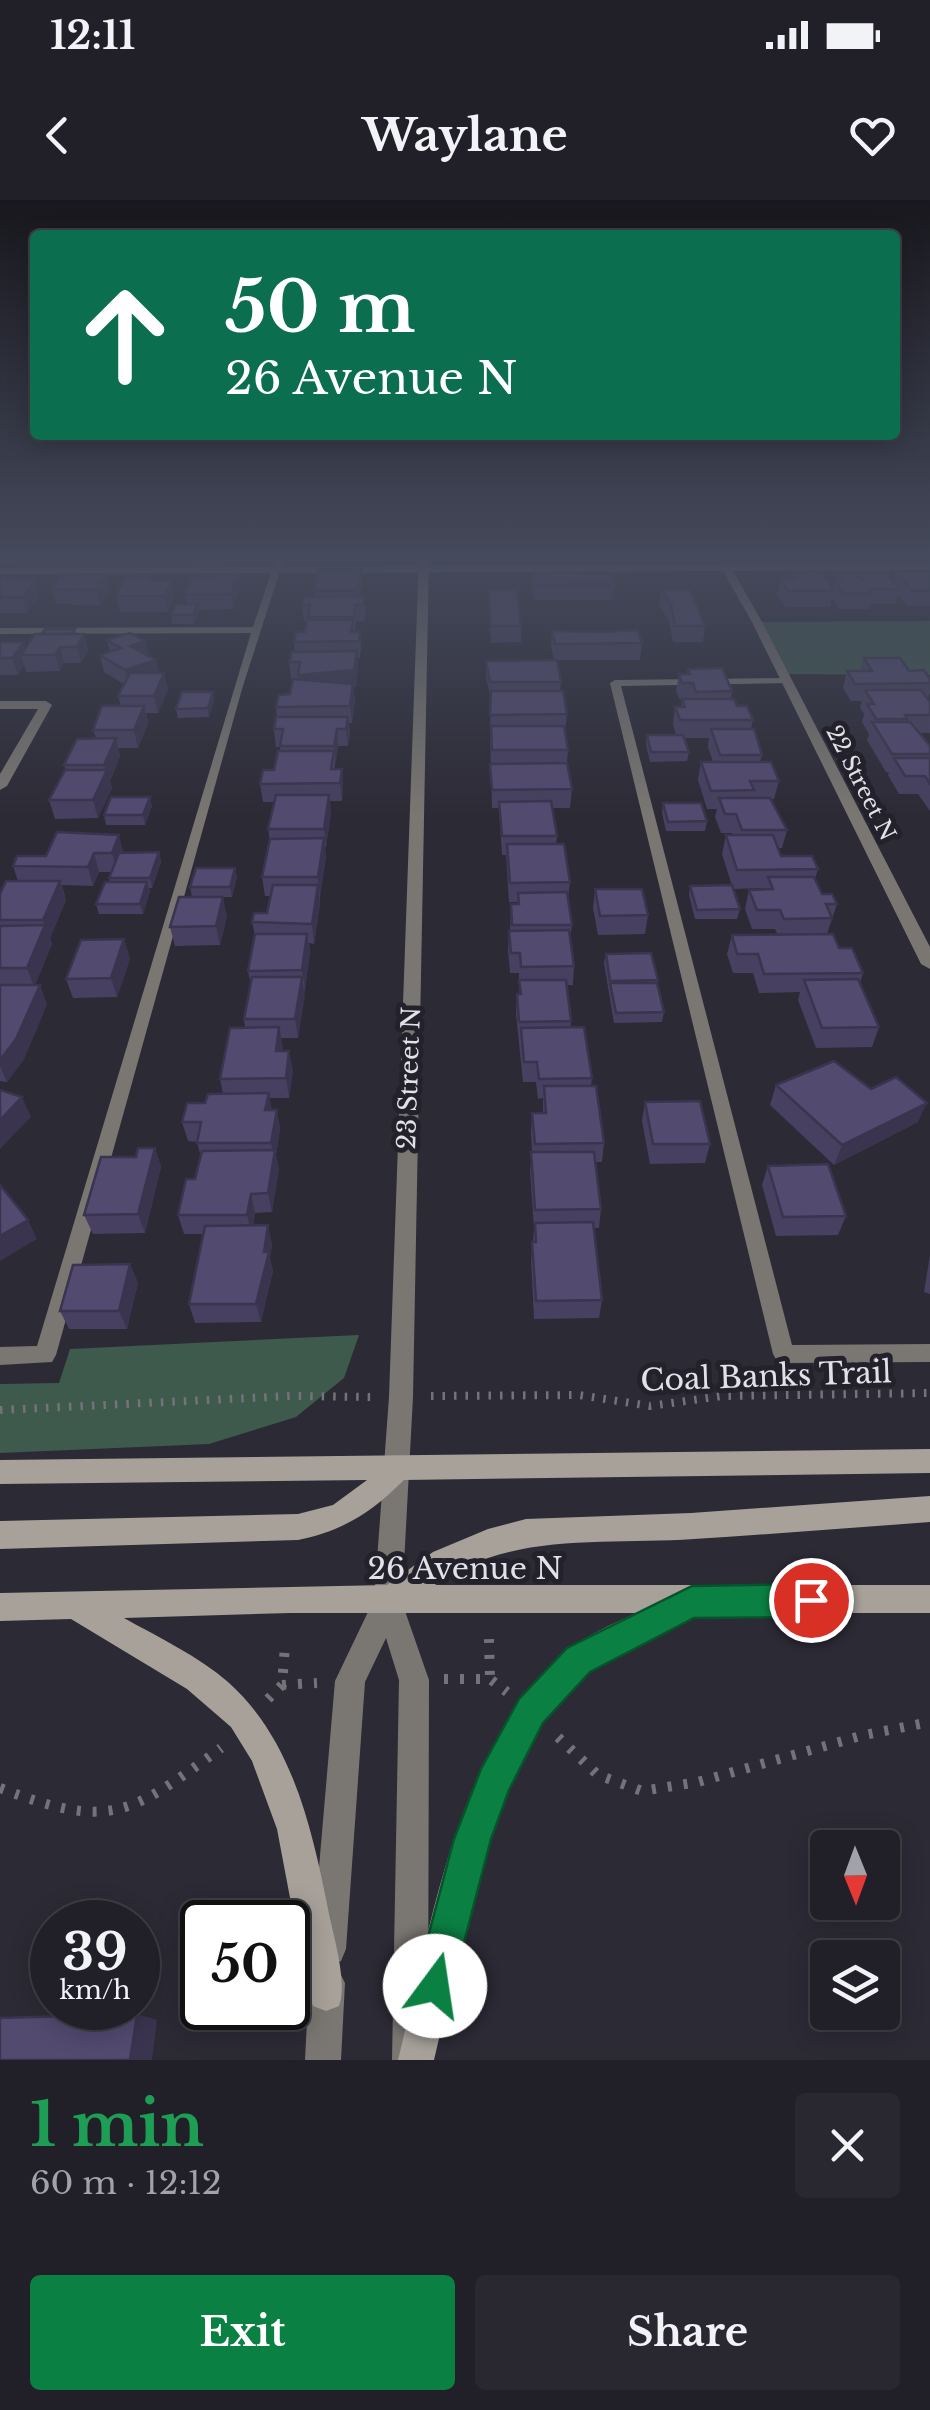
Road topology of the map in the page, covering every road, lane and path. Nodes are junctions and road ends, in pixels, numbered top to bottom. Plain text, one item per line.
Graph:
1 (252, 642) edge
2 (422, 642) edge
3 (766, 642) edge
4 (788, 681) junction
5 (0, 705) edge
6 (0, 786) edge
7 (930, 964) edge
8 (930, 1353) edge
9 (0, 1356) edge
10 (930, 1393) edge
11 (486, 1396) dead end
12 (312, 1397) dead end
13 (0, 1410) edge
14 (930, 1461) edge
15 (396, 1470) junction
16 (0, 1472) edge
17 (930, 1509) edge
18 (0, 1535) edge
19 (930, 1599) edge
20 (388, 1600) junction
21 (692, 1602) junction
22 (75, 1605) junction
23 (0, 1607) edge
24 (489, 1639) dead end
25 (285, 1646) dead end
26 (459, 1678) dead end
27 (490, 1678) junction
28 (320, 1683) dead end
29 (500, 1686) dead end
30 (930, 1722) edge
31 (554, 1734) dead end
32 (221, 1747) dead end
33 (0, 1788) edge
34 (326, 1992) junction
35 (323, 2060) edge
36 (413, 2060) edge

1 - 9 lane
2 - 15 street, 23 Street N
3 - 4 street, 22 Street N
4 - 7 street, 22 Street N
4 - 8 lane
5 - 6 street
10 - 11 path, Coal Banks Trail
12 - 13 path
14 - 15 main road
15 - 16 main road
15 - 18 main road
15 - 20 street, 23 Street N
17 - 20 main road
19 - 21 main road, 26 Avenue N
20 - 21 main road, 26 Avenue N
20 - 22 main road, 26 Avenue N
20 - 34 street, 23 Street N
20 - 36 street, 23 Street N
21 - 36 main road
22 - 23 main road, 26 Avenue N
22 - 34 main road
24 - 27 path
25 - 28 path
26 - 27 path
27 - 29 path
30 - 31 path
32 - 33 path
34 - 35 street, 23 Street N

